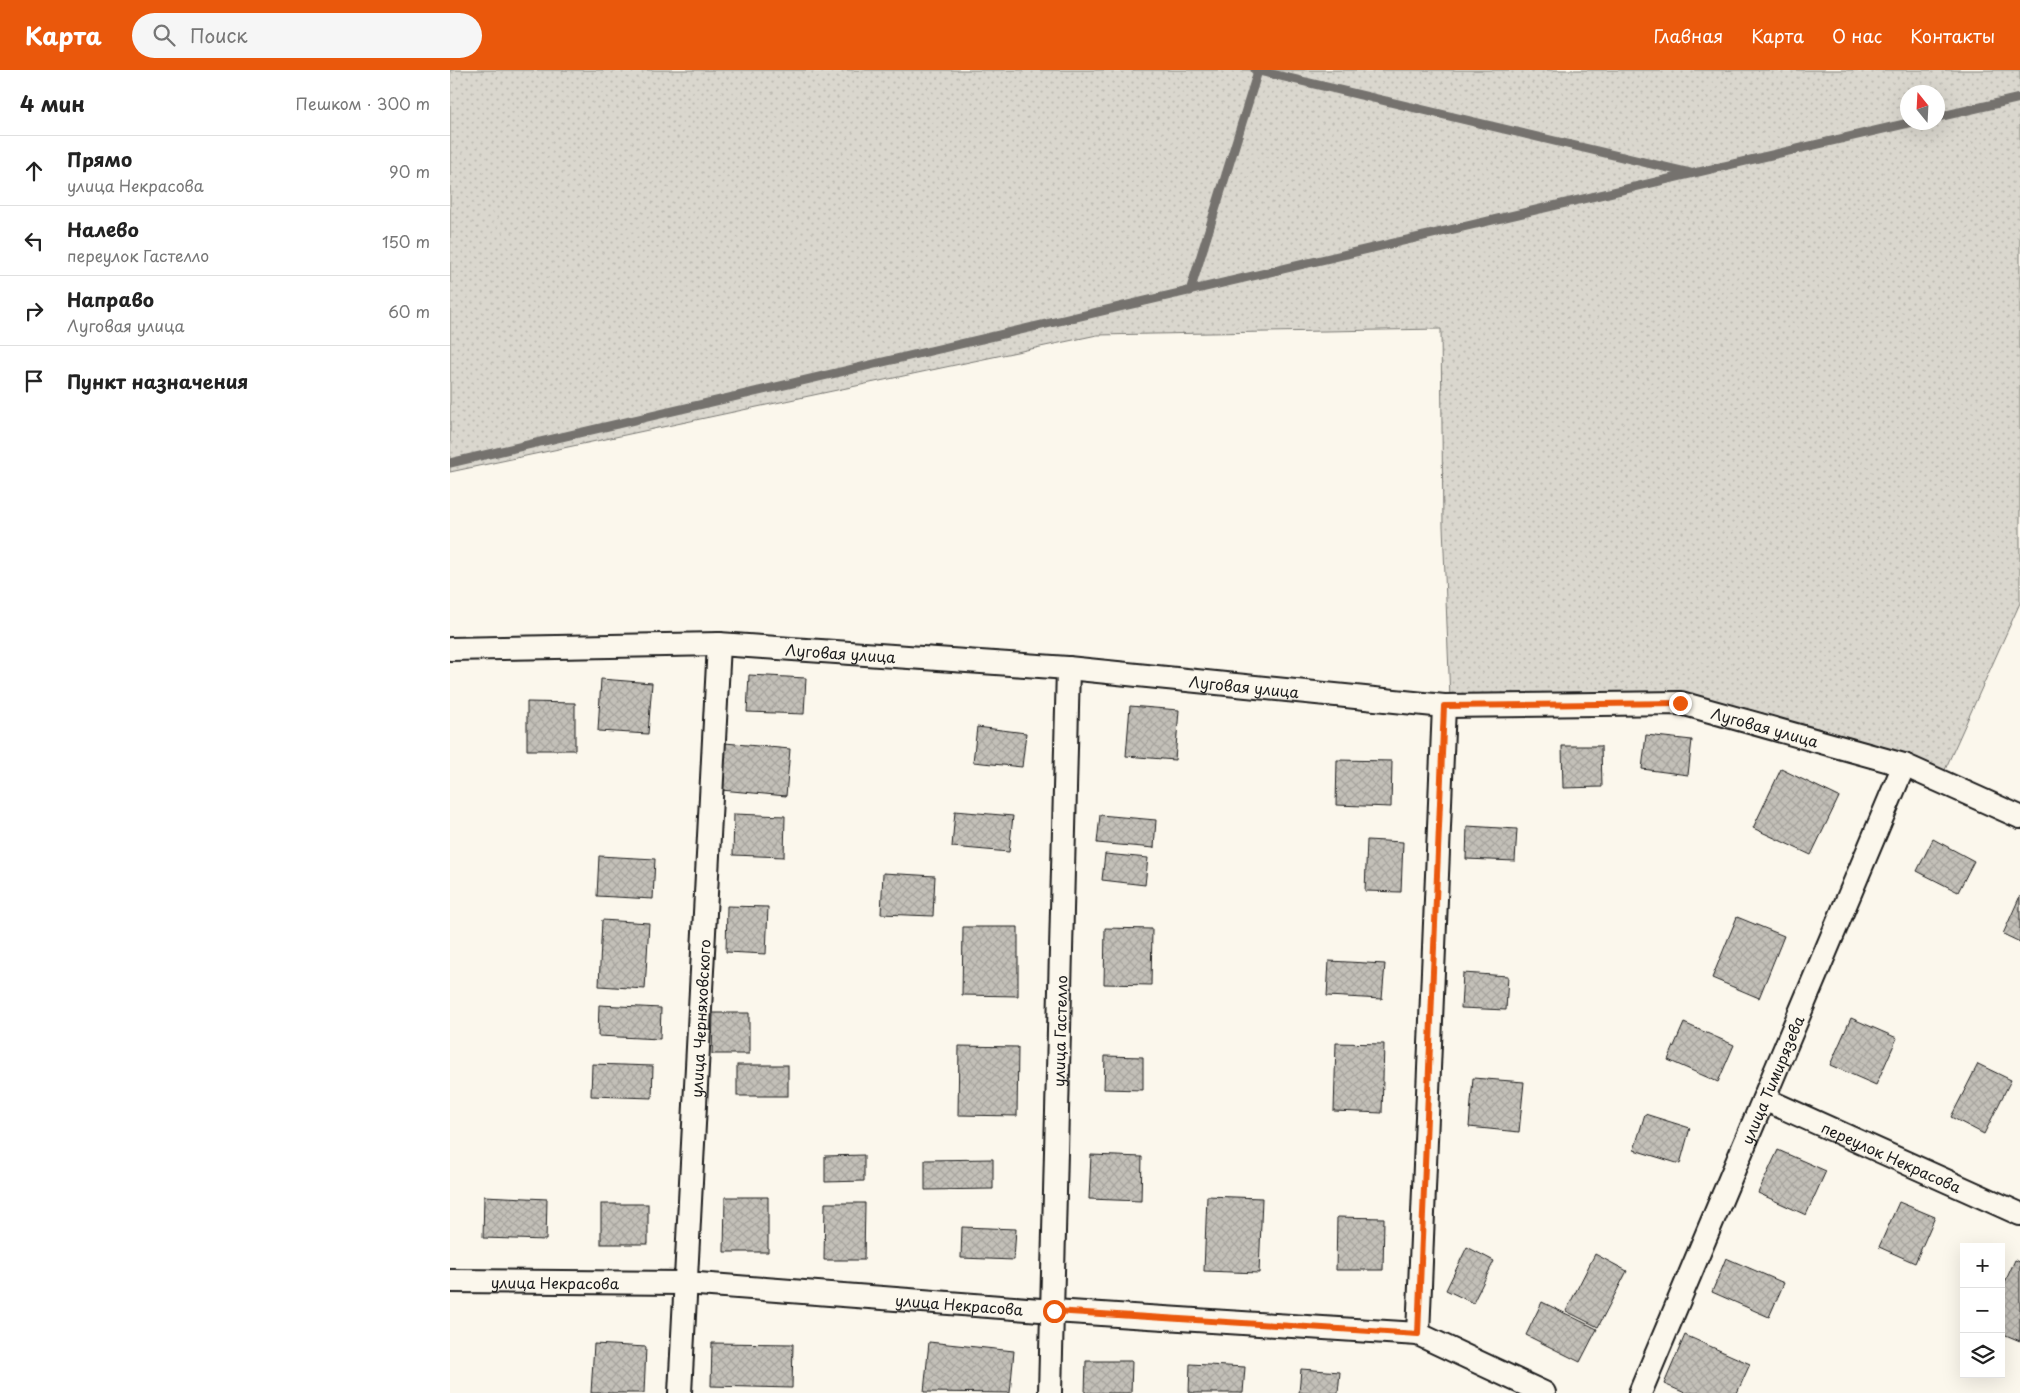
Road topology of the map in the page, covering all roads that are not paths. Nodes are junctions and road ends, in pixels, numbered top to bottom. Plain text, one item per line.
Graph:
1 (719, 644) junction
2 (450, 649) edge
3 (1068, 668) junction
4 (1444, 706) junction
5 (1904, 765) junction
6 (2020, 817) edge
7 (1764, 1099) junction
8 (2020, 1214) edge
9 (450, 1281) edge
10 (684, 1283) junction
11 (1054, 1311) junction
12 (1418, 1334) junction
13 (680, 1393) edge
14 (1050, 1393) edge
15 (1544, 1393) edge
16 (1640, 1393) edge

1 - 2 street, Луговая улица
1 - 3 street, Луговая улица
1 - 10 street, улица Черняховского
3 - 4 street, Луговая улица
3 - 11 street, улица Гастелло
4 - 5 street, Луговая улица
4 - 12 street
5 - 6 street, Луговая улица
5 - 7 street, улица Тимирязева
7 - 8 street, переулок Некрасова
7 - 16 street, улица Тимирязева
9 - 10 street, улица Некрасова
10 - 11 street, улица Некрасова
10 - 13 street, улица Черняховского
11 - 12 street, улица Некрасова
11 - 14 street, улица Гастелло
12 - 15 street, улица Некрасова

